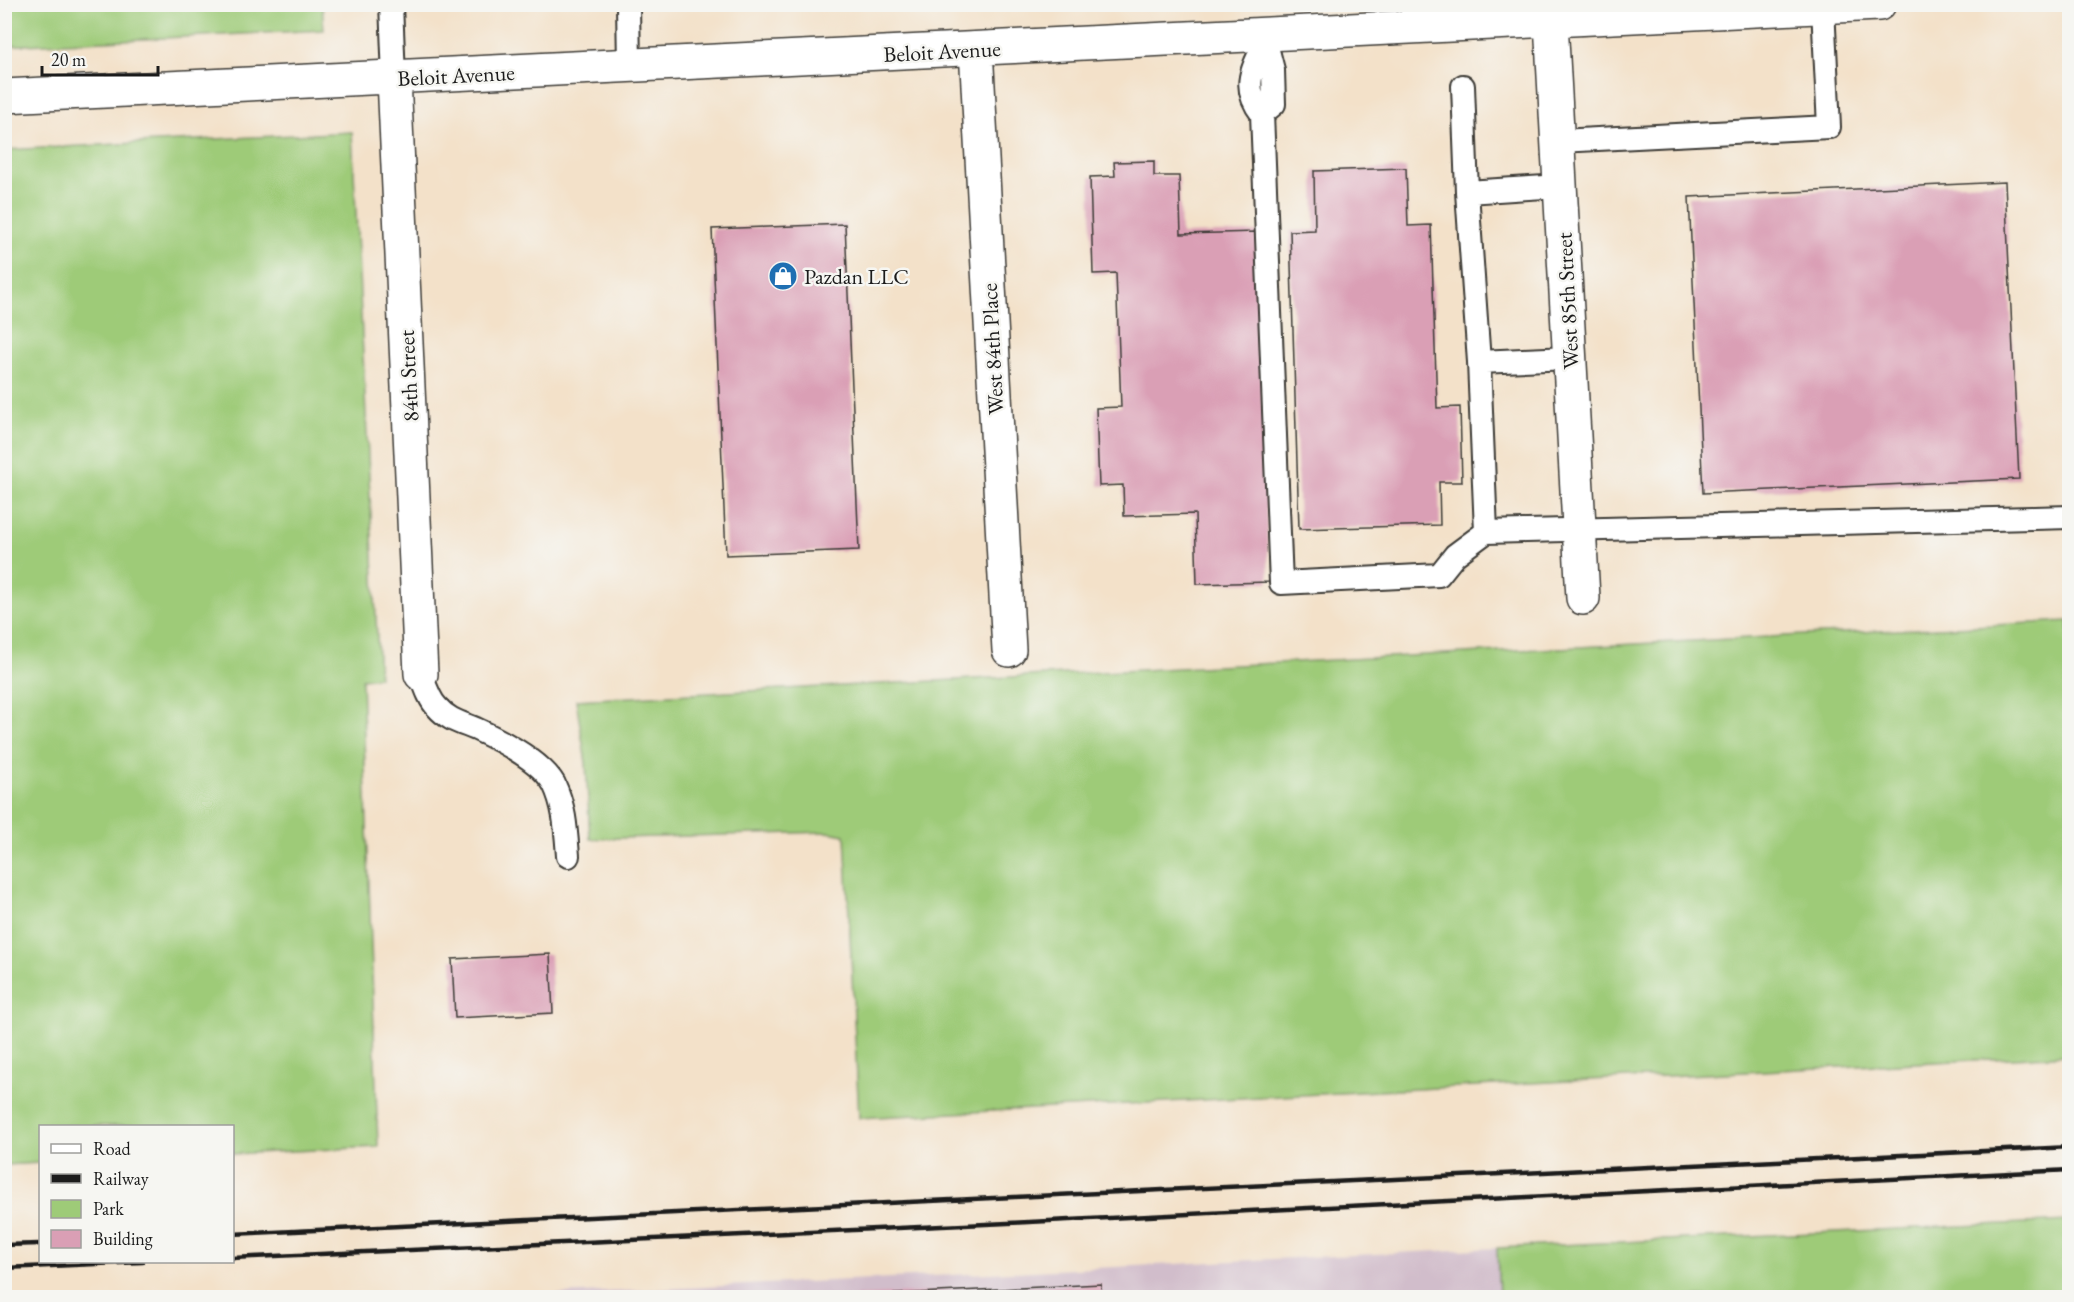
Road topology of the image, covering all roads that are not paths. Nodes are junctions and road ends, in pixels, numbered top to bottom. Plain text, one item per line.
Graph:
1 (391, 4) edge
2 (628, 4) edge
3 (1879, 4) edge
4 (1823, 8) junction
5 (1550, 12) edge
6 (1265, 39) junction
7 (976, 49) junction
8 (629, 66) junction
9 (394, 78) junction
10 (1463, 86) dead end
11 (4, 96) edge
12 (1558, 141) junction
13 (1561, 186) junction
14 (1467, 192) junction
15 (1570, 358) junction
16 (1479, 362) junction
17 (2070, 517) edge
18 (1579, 529) junction
19 (1486, 532) junction
20 (1582, 598) dead end
21 (1009, 650) dead end
22 (421, 674) joint
23 (568, 856) dead end

1 - 9 lane
2 - 8 lane
3 - 4 street, Beloit Avenue
4 - 5 street, Beloit Avenue
4 - 12 lane
5 - 6 street, Beloit Avenue
5 - 12 street, West 85th Street
6 - 7 street, Beloit Avenue
6 - 19 lane
7 - 8 street, Beloit Avenue
7 - 21 street, West 84th Place
8 - 9 street, Beloit Avenue
9 - 11 street, Beloit Avenue
9 - 22 street, 84th Street
10 - 14 lane
12 - 13 street, West 85th Street
13 - 14 lane
13 - 15 street, West 85th Street
14 - 16 lane
15 - 16 lane
15 - 18 street, West 85th Street
16 - 19 lane
17 - 18 lane
18 - 19 lane
18 - 20 street, West 85th Street
22 - 23 lane

